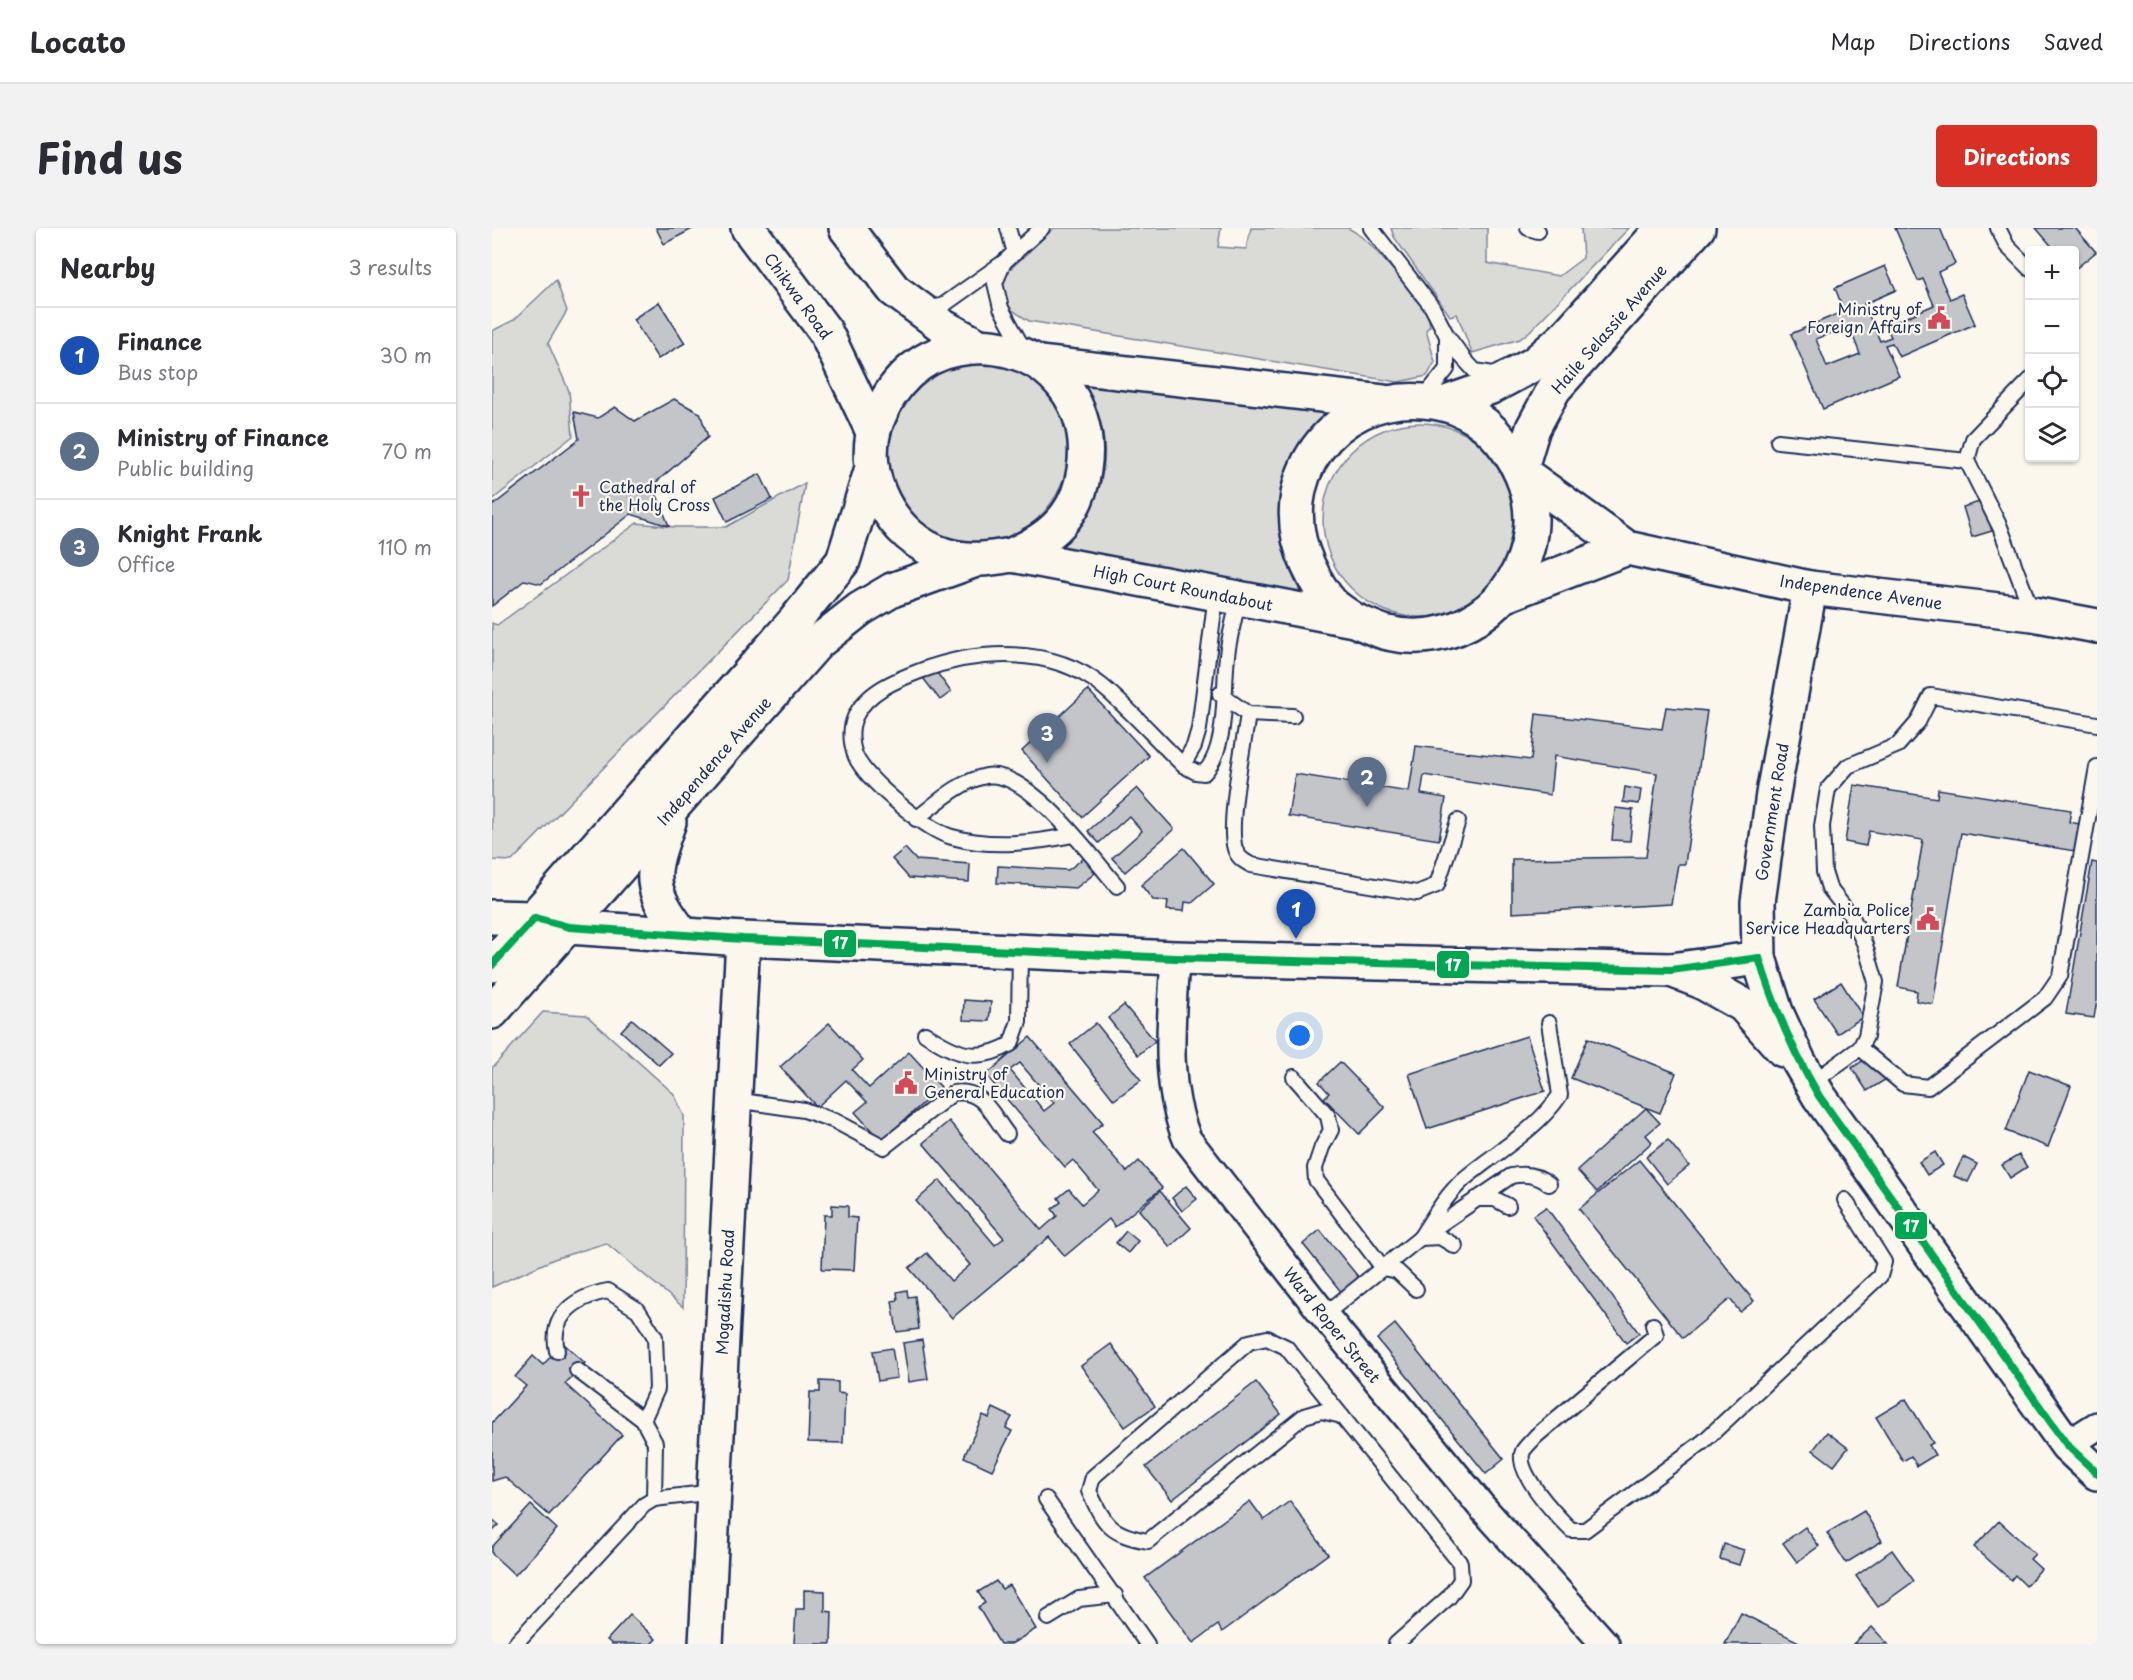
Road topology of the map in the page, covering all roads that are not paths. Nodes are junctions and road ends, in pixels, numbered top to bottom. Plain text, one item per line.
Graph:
1 (748, 228) edge
2 (846, 228) edge
3 (1008, 228) edge
4 (1042, 228) edge
5 (1371, 228) edge
6 (1663, 228) edge
7 (1698, 228) edge
8 (1998, 228) edge
9 (1009, 257) junction
10 (2025, 264) edge
11 (919, 309) junction
12 (1447, 336) junction
13 (977, 345) junction
14 (1033, 359) junction
15 (1510, 377) junction
16 (2025, 385) edge
17 (1384, 402) junction
18 (1434, 402) junction
19 (873, 432) junction
20 (1778, 441) dead end
21 (1967, 460) junction
22 (872, 468) junction
23 (1520, 471) junction
24 (1627, 548) junction
25 (1012, 555) junction
26 (973, 561) junction
27 (1810, 588) junction
28 (1505, 595) junction
29 (1227, 596) junction
30 (2033, 614) junction
31 (1354, 620) junction
32 (2097, 626) edge
33 (1205, 680) junction
34 (1222, 696) junction
35 (1248, 714) junction
36 (1293, 716) dead end
37 (2097, 724) edge
38 (1183, 765) junction
39 (2097, 767) edge
40 (676, 804) junction
41 (916, 819) junction
42 (1458, 821) dead end
43 (1073, 835) junction
44 (1117, 886) dead end
45 (492, 916) edge
46 (535, 918) junction
47 (569, 927) junction
48 (683, 935) junction
49 (743, 939) junction
50 (1020, 950) junction
51 (1175, 958) junction
52 (1759, 958) junction
53 (492, 965) edge
54 (1671, 969) junction
55 (492, 1012) edge
56 (1549, 1023) dead end
57 (925, 1034) dead end
58 (1860, 1048) junction
59 (1805, 1072) junction
60 (1294, 1077) dead end
61 (735, 1100) junction
62 (1007, 1134) dead end
63 (1549, 1184) dead end
64 (1476, 1199) junction
65 (1845, 1200) dead end
66 (1508, 1206) dead end
67 (1420, 1238) junction
68 (1455, 1246) dead end
69 (1383, 1268) junction
70 (1416, 1289) dead end
71 (1324, 1315) junction
72 (1653, 1325) dead end
73 (557, 1351) dead end
74 (577, 1370) dead end
75 (1342, 1416) junction
76 (643, 1420) junction
77 (2097, 1426) edge
78 (2067, 1445) junction
79 (2097, 1473) edge
80 (715, 1492) junction
81 (654, 1499) junction
82 (1046, 1499) dead end
83 (1115, 1595) junction
84 (1048, 1618) dead end
85 (515, 1644) edge
86 (706, 1644) edge
87 (1147, 1644) edge
88 (1396, 1644) edge
89 (1605, 1644) edge

1 - 19 main road, Chikwa Road
2 - 11 main road
3 - 9 lane
4 - 9 lane
5 - 12 lane
6 - 15 main road, Haile Selassie Avenue
7 - 23 main road, Haile Selassie Avenue
8 - 10 lane
9 - 11 lane
9 - 14 lane
11 - 13 main road
12 - 15 lane
12 - 18 lane
13 - 14 main road, High Court Roundabout
13 - 19 main road, High Court Roundabout
14 - 17 main road, High Court Roundabout
14 - 25 main road, High Court Roundabout
15 - 18 main road, Haile Selassie Avenue
16 - 21 lane
17 - 18 main road, High Court Roundabout
17 - 31 main road, High Court Roundabout
18 - 23 main road, High Court Roundabout
19 - 22 main road, High Court Roundabout
20 - 21 lane
21 - 30 lane
22 - 26 main road, High Court Roundabout
22 - 46 main road, Independence Avenue
23 - 24 main road, Independence Avenue
23 - 28 main road, High Court Roundabout
24 - 27 main road, Independence Avenue
24 - 28 main road
25 - 26 main road, High Court Roundabout
25 - 29 main road, High Court Roundabout
26 - 40 main road, Independence Avenue
27 - 30 main road, Independence Avenue
27 - 52 main road, Government Road
28 - 31 main road, High Court Roundabout
29 - 31 main road, High Court Roundabout
29 - 33 lane
29 - 34 lane
30 - 32 main road, Independence Avenue
33 - 34 lane
33 - 38 lane
34 - 35 lane
34 - 38 lane
35 - 36 lane
35 - 42 lane
37 - 58 lane
38 - 41 lane
39 - 58 lane
40 - 47 main road, Independence Avenue
40 - 48 main road
41 - 43 lane
41 - 43 lane
43 - 44 lane
45 - 46 main road
46 - 47 main road
46 - 53 main road, Independence Avenue
47 - 48 main road
47 - 55 main road, Independence Avenue
48 - 49 main road
49 - 50 main road
49 - 61 main road, Mogadishu Road
50 - 51 main road
50 - 57 lane
51 - 54 main road
51 - 71 street, Ward Roper Street
52 - 54 main road
52 - 59 main road, Government Road
54 - 59 main road
56 - 67 lane
58 - 59 lane
59 - 78 main road, Government Road
60 - 69 lane
61 - 62 lane
61 - 80 main road, Mogadishu Road
63 - 64 lane
64 - 66 lane
64 - 67 lane
65 - 72 lane
67 - 68 lane
67 - 69 lane
69 - 70 lane
69 - 71 lane
71 - 89 street, Ward Roper Street
73 - 76 lane
74 - 76 lane
75 - 75 lane
75 - 88 lane
76 - 81 lane
77 - 78 street
78 - 79 main road, Government Road
80 - 81 lane
80 - 86 main road, Mogadishu Road
81 - 85 lane
82 - 83 lane
83 - 84 lane
83 - 87 lane

